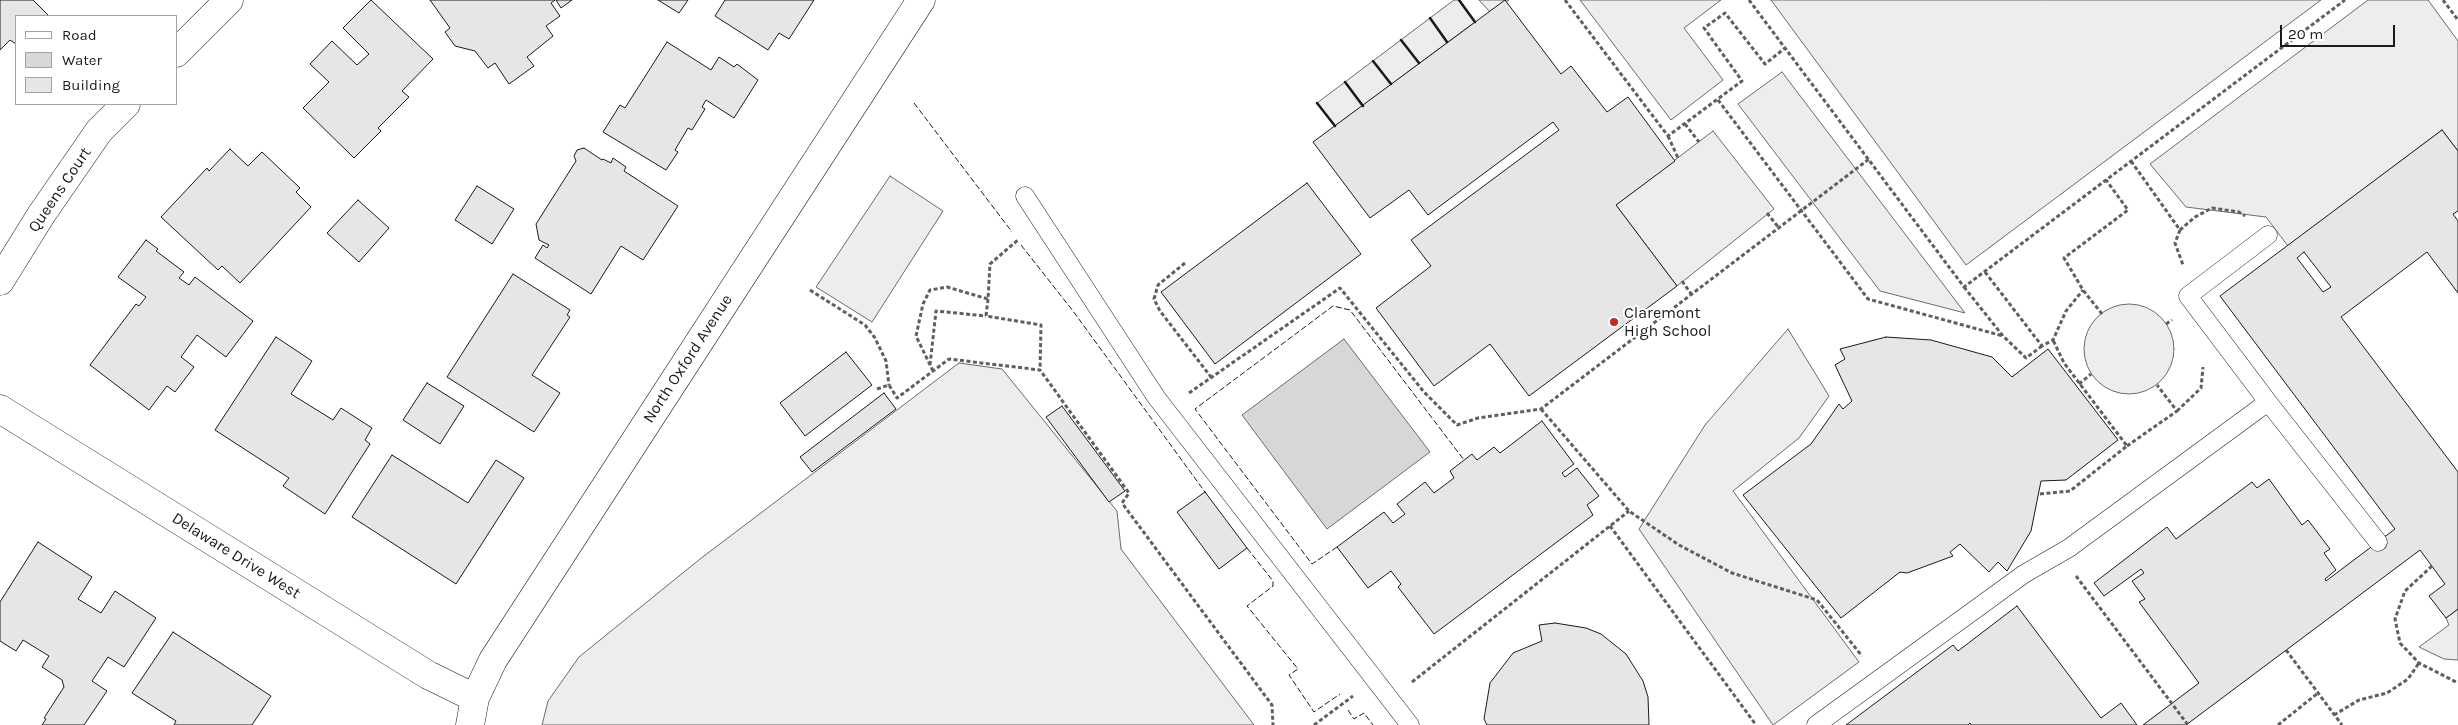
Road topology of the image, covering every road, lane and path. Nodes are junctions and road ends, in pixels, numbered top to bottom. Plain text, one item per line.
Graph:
1 (229, 0) edge
2 (921, 0) edge
3 (1565, 0) edge
4 (1749, 0) edge
5 (2345, 0) edge
6 (2443, 0) edge
7 (2458, 20) edge
8 (1785, 48) junction
9 (178, 51) edge
10 (1718, 100) junction
11 (125, 105) edge
12 (1685, 124) junction
13 (1668, 136) junction
14 (1699, 142) dead end
15 (1678, 158) dead end
16 (1868, 160) junction
17 (2131, 162) junction
18 (2106, 180) junction
19 (1025, 196) dead end
20 (1802, 211) junction
21 (1768, 213) dead end
22 (1040, 220) junction
23 (1780, 228) junction
24 (2268, 235) joint
25 (1185, 263) dead end
26 (1985, 272) junction
27 (0, 281) edge
28 (1682, 281) dead end
29 (1964, 287) junction
30 (810, 290) dead end
31 (2083, 290) junction
32 (1692, 295) junction
33 (988, 299) junction
34 (2102, 314) dead end
35 (986, 316) junction
36 (2002, 336) junction
37 (2053, 340) junction
38 (2222, 341) junction
39 (2042, 346) junction
40 (930, 366) junction
41 (1040, 370) junction
42 (933, 371) junction
43 (2091, 374) dead end
44 (1211, 377) junction
45 (2080, 384) junction
46 (889, 385) junction
47 (2157, 385) dead end
48 (877, 389) dead end
49 (2268, 402) junction
50 (1541, 409) junction
51 (0, 410) edge
52 (1166, 410) junction
53 (2177, 411) junction
54 (2127, 446) junction
55 (2040, 494) dead end
56 (1630, 511) junction
57 (1610, 526) junction
58 (2378, 542) dead end
59 (2059, 554) junction
60 (2432, 566) dead end
61 (2286, 650) dead end
62 (2419, 663) junction
63 (1880, 678) junction
64 (1411, 683) dead end
65 (2458, 683) edge
66 (1360, 692) dead end
67 (2318, 693) junction
68 (475, 698) junction
69 (2334, 715) junction
70 (470, 725) edge
71 (1273, 725) edge
72 (1314, 725) edge
73 (1410, 725) edge
74 (1756, 725) edge
75 (1816, 725) edge
76 (2188, 725) edge
77 (2278, 725) edge
78 (2342, 725) edge

1 - 9 street
2 - 68 street, North Oxford Avenue
3 - 13 path
4 - 8 path
5 - 17 path
6 - 7 path
8 - 10 path
8 - 16 path
10 - 12 path
10 - 20 path
11 - 27 street, Queens Court
12 - 13 path
12 - 14 path
13 - 15 path
16 - 20 path
16 - 29 path
17 - 18 path
17 - 24 path
18 - 26 path
18 - 31 path
19 - 22 lane
20 - 23 path
20 - 36 path
21 - 23 path
22 - 33 path
22 - 52 lane
23 - 32 path
24 - 38 lane
25 - 44 path
26 - 29 path
26 - 39 path
28 - 32 path
29 - 36 path
30 - 46 path
31 - 34 path
31 - 37 path
32 - 50 path
33 - 35 path
33 - 40 path
35 - 40 path
35 - 41 path
36 - 39 path
37 - 39 path
37 - 45 path
38 - 49 lane
38 - 53 path
40 - 42 path
41 - 42 path
41 - 71 path
42 - 46 path
43 - 45 path
44 - 50 path
44 - 52 path
45 - 54 path
46 - 48 path
47 - 53 path
49 - 58 lane
49 - 59 lane
50 - 56 path
51 - 68 street, Delaware Drive West
52 - 73 lane
53 - 54 path
54 - 55 path
56 - 57 path
56 - 63 path
57 - 64 path
57 - 74 path
59 - 63 lane
59 - 76 path
60 - 62 path
61 - 67 path
62 - 65 path
62 - 69 path
63 - 75 lane
66 - 72 path
67 - 69 path
67 - 77 path
68 - 70 street, North Oxford Avenue
69 - 78 path

